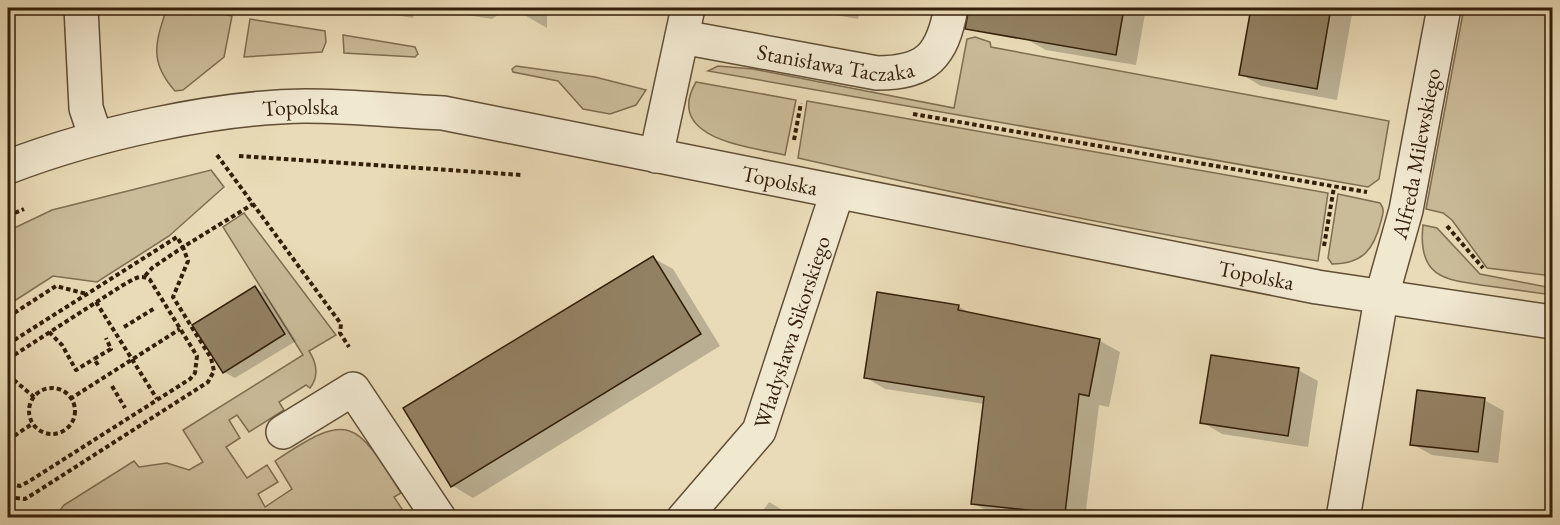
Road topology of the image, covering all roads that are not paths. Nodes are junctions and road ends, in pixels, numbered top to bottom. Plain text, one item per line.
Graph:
1 (77, 8) edge
2 (951, 8) edge
3 (1444, 8) edge
4 (685, 22) edge
5 (96, 138) junction
6 (656, 156) junction
7 (8, 167) edge
8 (837, 193) junction
9 (1381, 299) junction
10 (1552, 322) edge
11 (283, 432) dead end
12 (439, 518) edge
13 (684, 518) edge
14 (1343, 518) edge

1 - 5 street
2 - 4 street, Stanisława Taczaka
3 - 9 street, Alfreda Milewskiego
4 - 6 street
5 - 6 street, Topolska
5 - 7 street, Topolska
6 - 8 street, Topolska
8 - 9 street, Topolska
8 - 13 street, Władysława Sikorskiego
9 - 10 street, Topolska
9 - 14 street, Alfreda Milewskiego
11 - 12 street

